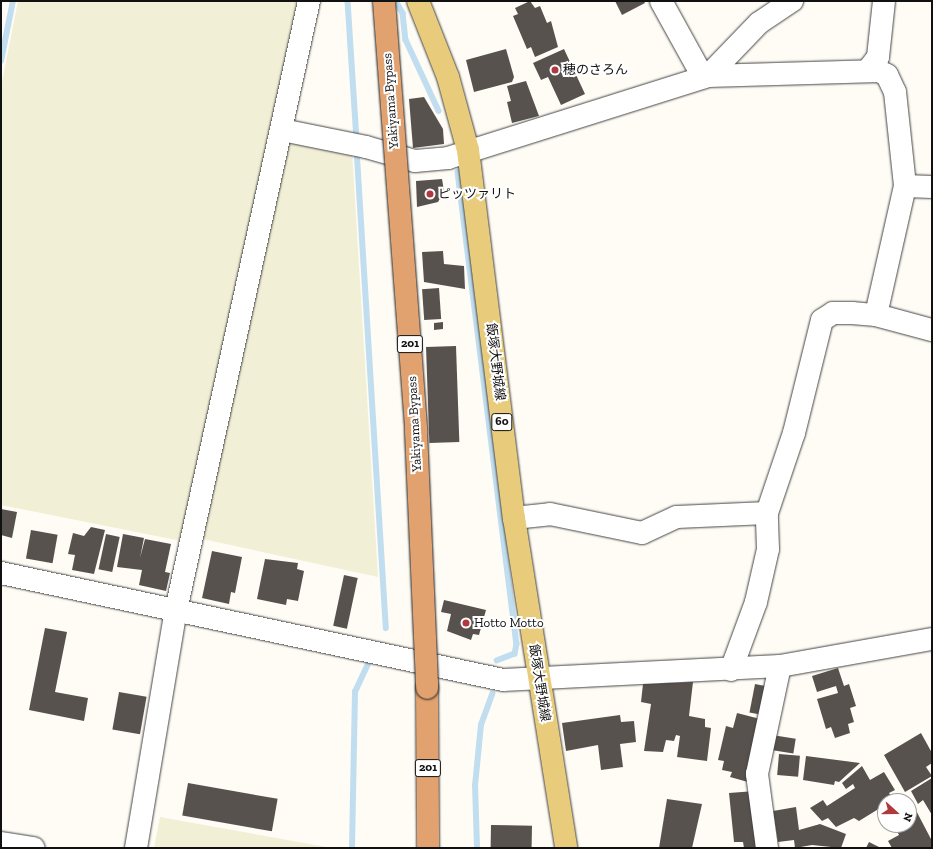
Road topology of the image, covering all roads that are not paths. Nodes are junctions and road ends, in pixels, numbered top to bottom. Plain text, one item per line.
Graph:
1 (309, 1) edge
2 (384, 1) edge
3 (418, 1) edge
4 (661, 1) edge
5 (792, 1) edge
6 (884, 1) edge
7 (868, 70) junction
8 (706, 77) junction
9 (282, 130) junction
10 (468, 150) junction
11 (905, 186) junction
12 (932, 187) edge
13 (876, 315) junction
14 (932, 330) edge
15 (767, 513) junction
16 (514, 518) junction
17 (1, 573) edge
18 (176, 610) junction
19 (932, 640) edge
20 (780, 666) junction
21 (731, 670) junction
22 (537, 678) junction
23 (1, 843) edge
24 (34, 848) edge
25 (136, 848) edge
26 (428, 848) edge
27 (566, 848) edge
28 (767, 848) edge

1 - 9 street
2 - 26 highway, Yakiyama Bypass / 201, bridge
3 - 10 main road, 飯塚大野城線 / 60
4 - 8 street
5 - 8 street
6 - 7 street
7 - 8 street
7 - 11 street
8 - 10 street
9 - 10 street
9 - 18 street
10 - 16 main road, 飯塚大野城線 / 60
11 - 12 street
11 - 13 street
13 - 14 street
13 - 15 street
15 - 16 street
15 - 21 street
16 - 22 main road, 飯塚大野城線 / 60
17 - 18 street
18 - 22 street
18 - 25 street
19 - 20 street
20 - 21 street
20 - 28 street
21 - 22 street
22 - 27 main road, 飯塚大野城線 / 60
23 - 24 street

